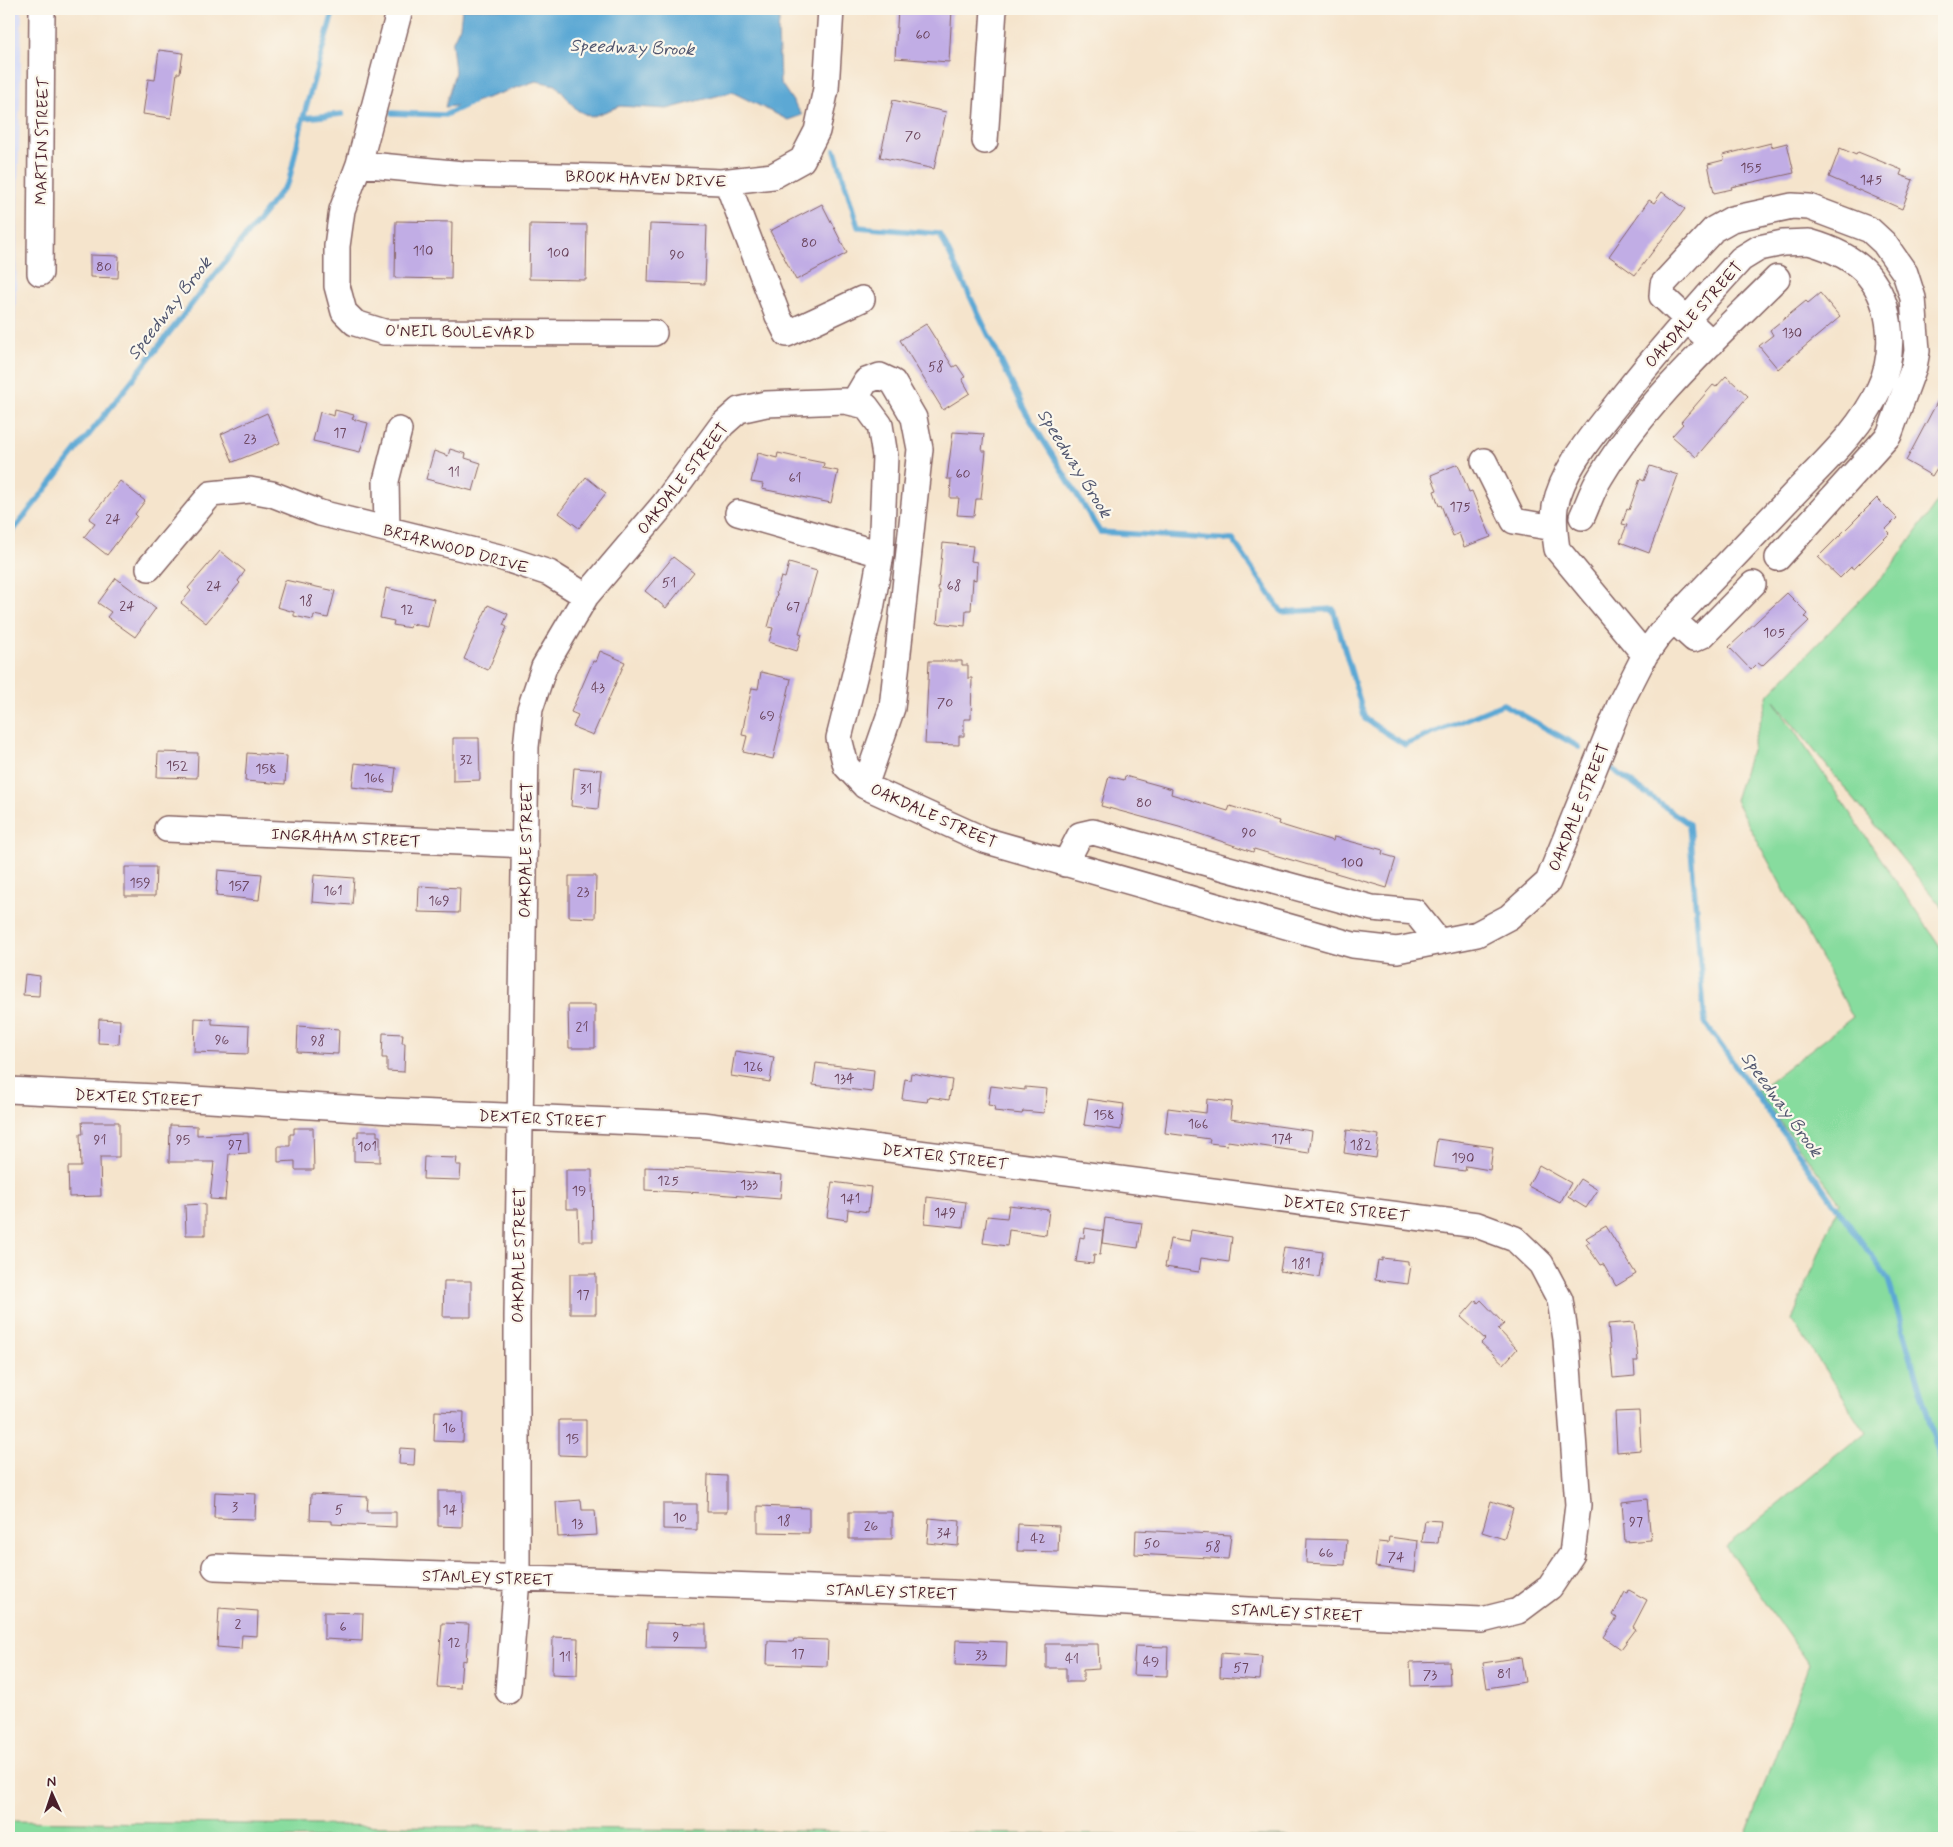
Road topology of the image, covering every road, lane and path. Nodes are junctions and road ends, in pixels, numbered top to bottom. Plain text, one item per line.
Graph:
1 (42, 9) edge
2 (400, 9) edge
3 (832, 9) edge
4 (994, 9) edge
5 (985, 141) dead end
6 (359, 164) junction
7 (727, 182) junction
8 (1884, 243) junction
9 (1861, 269) junction
10 (40, 273) dead end
11 (1777, 278) dead end
12 (862, 299) dead end
13 (1686, 320) junction
14 (654, 333) dead end
15 (1712, 343) junction
16 (853, 403) junction
17 (1608, 415) junction
18 (399, 430) dead end
19 (1632, 432) junction
20 (1842, 443) junction
21 (1484, 461) dead end
22 (1865, 461) junction
23 (738, 513) dead end
24 (1582, 517) dead end
25 (1554, 528) junction
26 (387, 529) junction
27 (911, 535) junction
28 (882, 542) junction
29 (1778, 558) dead end
30 (149, 568) dead end
31 (1754, 584) dead end
32 (586, 596) junction
33 (1673, 620) junction
34 (1645, 655) junction
35 (865, 786) junction
36 (167, 829) dead end
37 (525, 845) junction
38 (1064, 864) junction
39 (1439, 942) junction
40 (9, 1090) edge
41 (520, 1117) junction
42 (216, 1568) dead end
43 (517, 1579) junction
44 (1556, 1579) joint
45 (508, 1690) dead end

1 - 10 street, MARTIN STREET
2 - 6 street, O'NEIL BOULEVARD
3 - 7 street, BROOK HAVEN DRIVE
4 - 5 street
6 - 7 street, BROOK HAVEN DRIVE
6 - 14 street, O'NEIL BOULEVARD
7 - 12 street
8 - 9 street
8 - 13 street
8 - 22 street
9 - 13 street, OAKDALE STREET
9 - 20 street, OAKDALE STREET
11 - 15 street
13 - 15 street
13 - 17 street, OAKDALE STREET
15 - 19 street
16 - 27 street
16 - 28 street, OAKDALE STREET
16 - 32 street, OAKDALE STREET
17 - 19 street
17 - 25 street, OAKDALE STREET
18 - 26 street
19 - 24 street
20 - 22 street
20 - 33 street, OAKDALE STREET
21 - 25 street
22 - 29 street
23 - 28 street
25 - 34 street, OAKDALE STREET
26 - 30 street, BRIARWOOD DRIVE
26 - 32 street, BRIARWOOD DRIVE
27 - 28 street
27 - 35 street
28 - 35 street, OAKDALE STREET
31 - 33 street
32 - 37 street, OAKDALE STREET
33 - 34 street, OAKDALE STREET
34 - 39 street, OAKDALE STREET
35 - 38 street, OAKDALE STREET
36 - 37 street, INGRAHAM STREET
37 - 41 street, OAKDALE STREET
38 - 39 street, OAKDALE STREET
38 - 39 street
40 - 41 street, DEXTER STREET
41 - 43 street, OAKDALE STREET
41 - 44 street, DEXTER STREET
42 - 43 street, STANLEY STREET
43 - 44 street, STANLEY STREET
43 - 45 street, OAKDALE STREET

